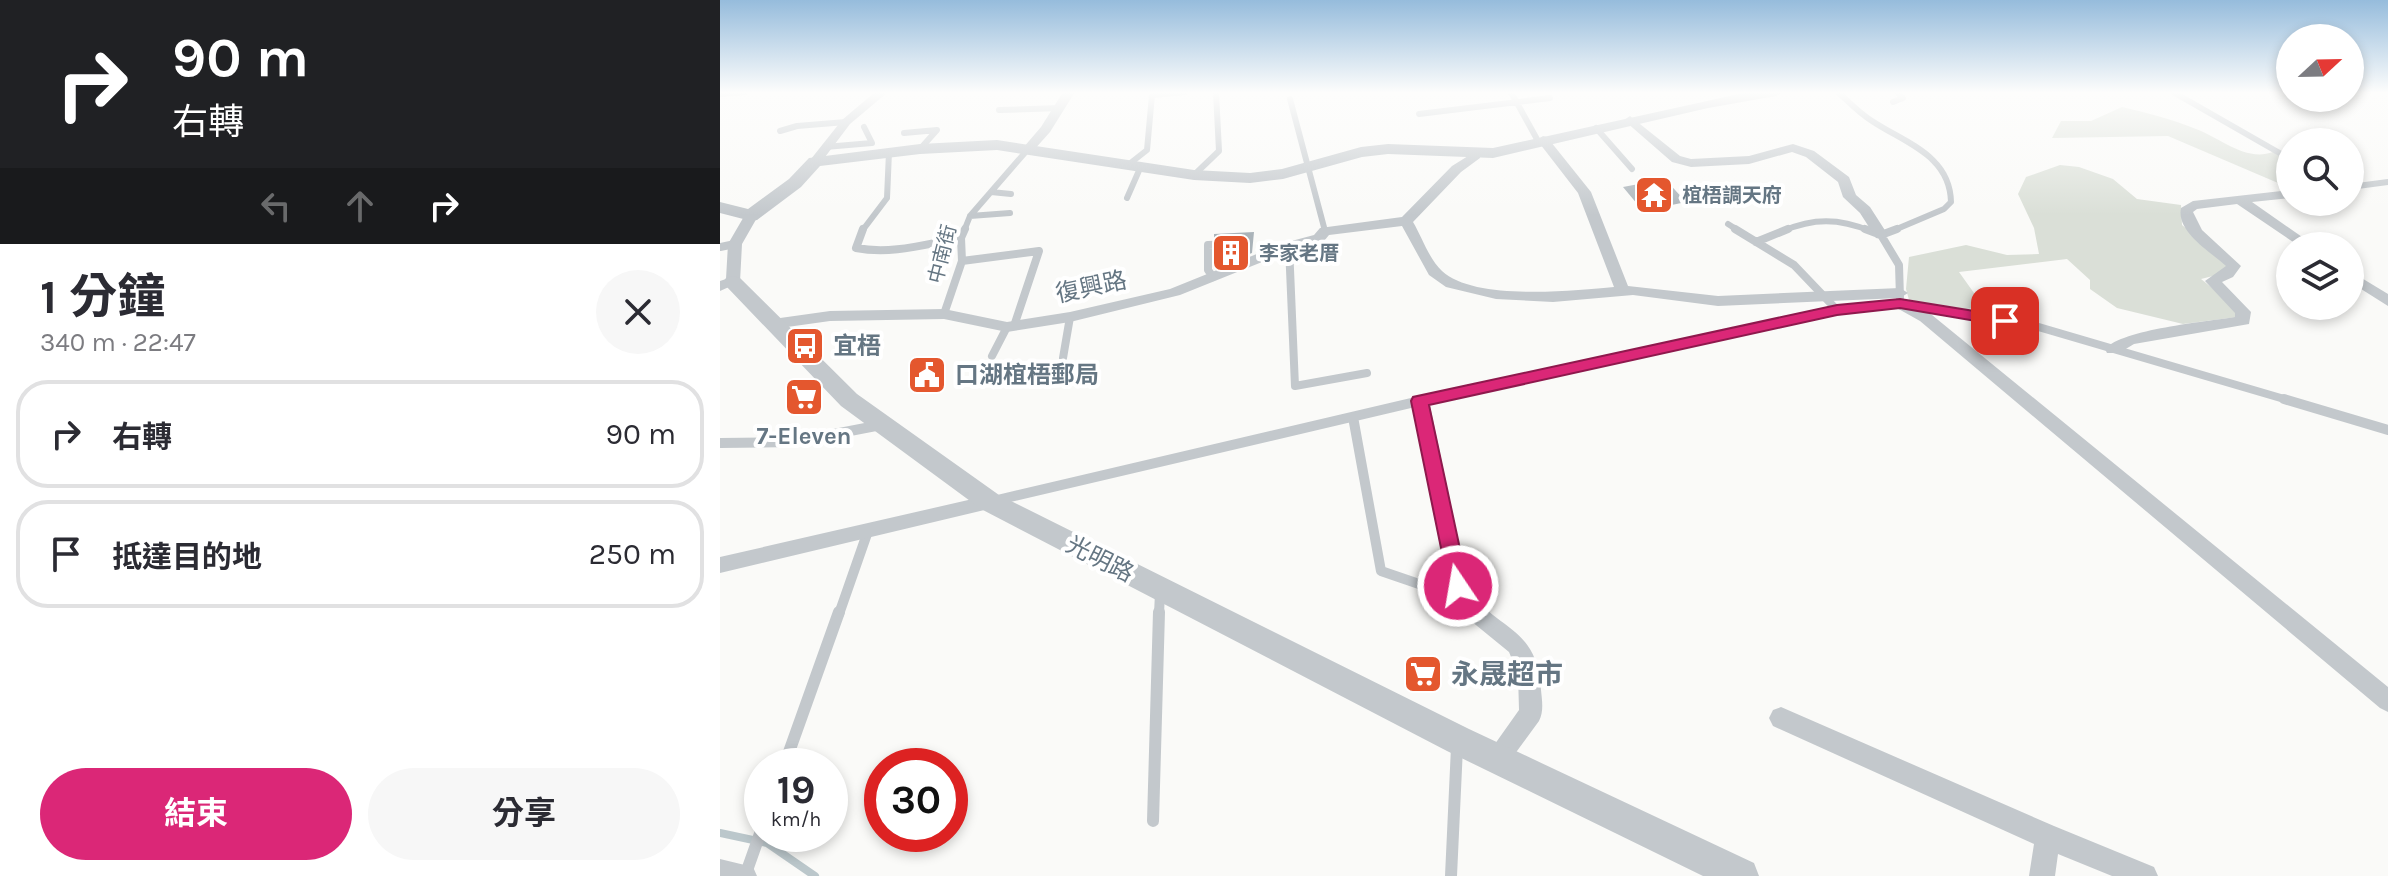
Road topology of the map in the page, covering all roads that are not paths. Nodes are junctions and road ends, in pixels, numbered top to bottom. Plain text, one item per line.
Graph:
1 (837, 133) edge
2 (867, 133) edge
3 (934, 133) edge
4 (1041, 133) edge
5 (1149, 133) edge
6 (1218, 133) edge
7 (1300, 133) edge
8 (1536, 133) edge
9 (1575, 133) edge
10 (1600, 133) edge
11 (1645, 133) edge
12 (1891, 133) edge
13 (2244, 133) edge
14 (1541, 141) junction
15 (1029, 148) junction
16 (920, 149) junction
17 (2276, 151) edge
18 (889, 152) junction
19 (820, 155) junction
20 (1476, 155) junction
21 (1134, 165) junction
22 (1310, 166) junction
23 (1632, 169) dead end
24 (1194, 175) junction
25 (2388, 182) edge
26 (2364, 185) edge
27 (991, 192) junction
28 (1011, 194) dead end
29 (2276, 196) edge
30 (1127, 198) dead end
31 (2240, 200) junction
32 (720, 207) edge
33 (1010, 213) dead end
34 (751, 216) junction
35 (970, 216) junction
36 (1406, 221) junction
37 (1728, 224) dead end
38 (1325, 231) junction
39 (2287, 232) edge
40 (1881, 235) junction
41 (961, 238) junction
42 (1756, 242) junction
43 (1231, 244) dead end
44 (728, 246) edge
45 (1289, 246) junction
46 (962, 261) junction
47 (1213, 277) junction
48 (726, 284) edge
49 (2364, 285) edge
50 (1623, 291) junction
51 (1826, 295) junction
52 (1900, 298) junction
53 (2388, 301) edge
54 (1837, 310) junction
55 (944, 314) junction
56 (1070, 317) junction
57 (773, 324) junction
58 (1011, 326) junction
59 (2113, 349) junction
60 (992, 356) dead end
61 (1063, 358) dead end
62 (1367, 373) dead end
63 (1420, 401) junction
64 (1353, 417) junction
65 (1270, 424) dead end
66 (884, 425) junction
67 (2388, 430) edge
68 (1274, 435) junction
69 (720, 443) edge
70 (990, 502) junction
71 (868, 531) junction
72 (720, 565) edge
73 (1458, 586) junction
74 (1161, 589) junction
75 (2388, 679) edge
76 (2365, 684) junction
77 (2388, 701) edge
78 (1781, 718) dead end
79 (1458, 740) junction
80 (790, 748) edge
81 (1497, 758) junction
82 (1153, 821) dead end
83 (2048, 837) junction
84 (753, 852) edge
85 (720, 872) edge
86 (744, 876) edge
87 (1451, 876) edge
88 (1741, 876) edge
89 (2042, 876) edge
90 (2145, 876) edge

1 - 19 street, 光明路
2 - 19 lane
3 - 16 lane
4 - 15 street, 中南街
5 - 21 lane
6 - 24 lane
7 - 22 lane
8 - 14 lane
9 - 14 street
10 - 23 lane
11 - 40 street
12 - 40 lane
13 - 17 lane
14 - 20 street
14 - 50 street
15 - 16 street
15 - 21 street
15 - 27 lane, 中南街
16 - 18 street
18 - 19 street
18 - 41 lane
19 - 34 street, 光明路
20 - 22 street
20 - 36 street
21 - 24 street
21 - 30 lane
22 - 24 street
22 - 38 lane
25 - 26 lane
27 - 28 lane
27 - 35 lane, 中南街
29 - 31 street
31 - 39 street
31 - 59 street
32 - 34 street
33 - 35 lane
34 - 44 street, 光明路
35 - 41 lane, 中南街
36 - 38 street, 復興路
36 - 50 street
37 - 42 lane
38 - 45 street, 復興路
40 - 42 lane
40 - 52 lane
41 - 46 lane, 中南街
42 - 51 lane
43 - 47 lane
44 - 48 street, 光明路
45 - 47 street, 復興路
45 - 62 lane
46 - 55 lane, 中南街
46 - 58 lane
47 - 56 street, 復興路
48 - 57 street, 光明路
49 - 53 street
50 - 51 street
51 - 52 street
51 - 54 lane
52 - 54 lane
52 - 59 lane
52 - 76 street
54 - 63 lane
55 - 57 street, 復興路
55 - 58 street, 復興路
56 - 58 street, 復興路
56 - 61 lane
57 - 66 street, 光明路
58 - 60 lane
59 - 67 lane
63 - 64 lane
63 - 73 street
64 - 68 lane
64 - 73 lane
65 - 68 lane
66 - 69 lane
66 - 70 street, 光明路
68 - 70 lane
70 - 71 street
70 - 74 street, 光明路
71 - 72 street
71 - 80 lane
73 - 81 street
74 - 79 street, 光明路
74 - 82 lane
75 - 76 street
76 - 77 street
78 - 83 street
79 - 81 street, 光明路
79 - 87 lane
81 - 88 street, 光明路
83 - 89 street
83 - 90 street
84 - 86 lane
85 - 86 street

